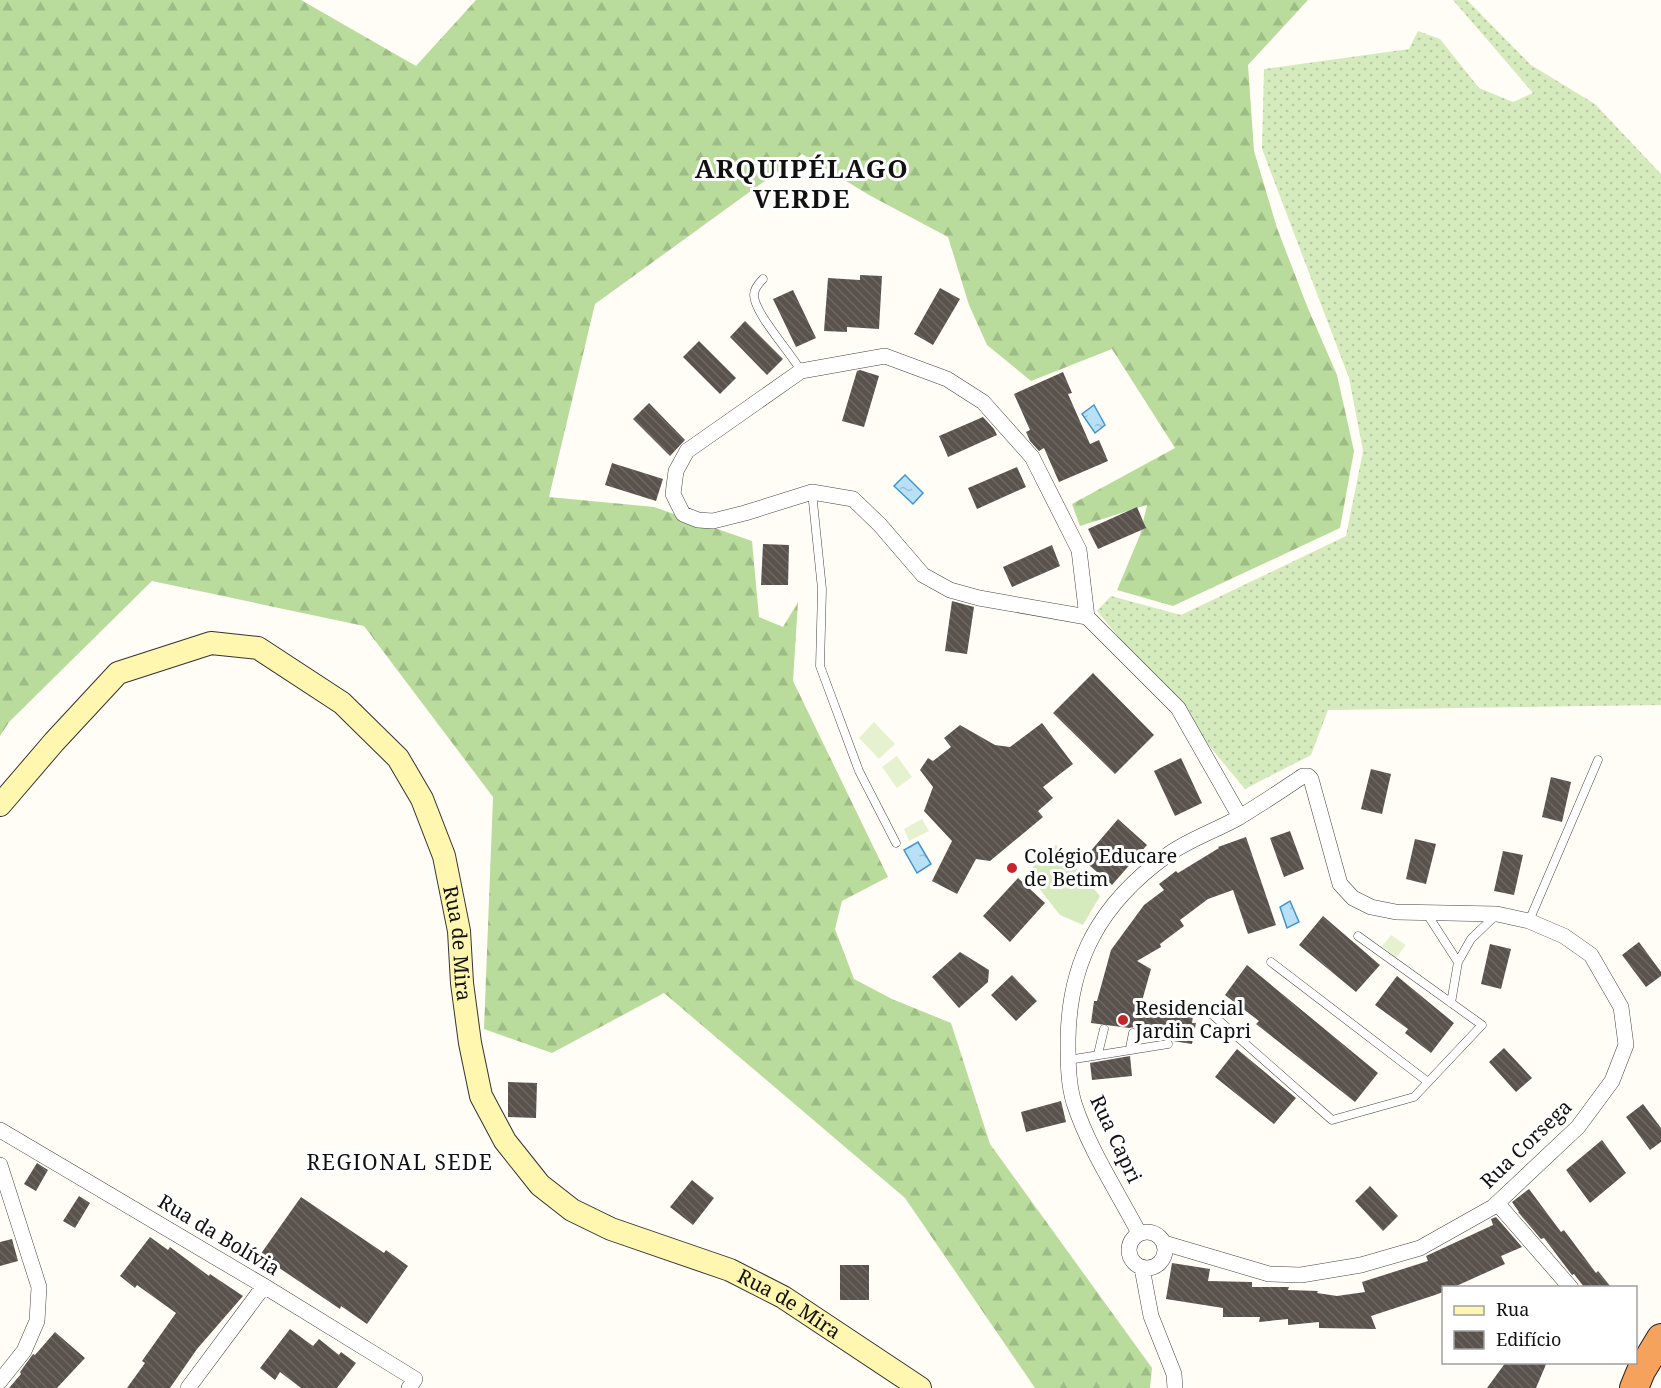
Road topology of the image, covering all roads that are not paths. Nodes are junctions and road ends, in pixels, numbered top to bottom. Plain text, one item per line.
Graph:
1 (763, 279) dead end
2 (801, 371) junction
3 (812, 492) junction
4 (1087, 617) junction
5 (1598, 760) dead end
6 (1303, 776) joint
7 (0, 805) edge
8 (1240, 817) junction
9 (896, 843) dead end
10 (1426, 912) junction
11 (1497, 914) junction
12 (1529, 921) junction
13 (1358, 936) dead end
14 (1272, 962) dead end
15 (1458, 962) junction
16 (1450, 1003) junction
17 (1207, 1010) dead end
18 (1104, 1029) dead end
19 (1132, 1033) dead end
20 (1168, 1044) dead end
21 (1130, 1048) junction
22 (1098, 1054) junction
23 (1068, 1060) junction
24 (1428, 1082) junction
25 (0, 1130) edge
26 (0, 1165) edge
27 (1497, 1203) junction
28 (1139, 1233) junction
29 (1164, 1243) junction
30 (1142, 1268) junction
31 (264, 1286) junction
32 (1570, 1286) edge
33 (1661, 1338) edge
34 (1661, 1373) edge
35 (0, 1380) edge
36 (412, 1384) edge
37 (188, 1388) edge
38 (920, 1388) edge
39 (1175, 1388) edge
40 (1634, 1388) edge
41 (1651, 1388) edge

1 - 2 lane
2 - 3 street
2 - 4 street
3 - 4 street
3 - 9 lane
4 - 8 street
5 - 12 lane
6 - 8 street, Rua Capri
6 - 10 street, Rua Corsega
7 - 38 street, Rua de Mira
8 - 23 street, Rua Capri
10 - 11 street, Rua Corsega
10 - 15 lane
11 - 12 street, Rua Corsega
11 - 15 lane
12 - 27 street, Rua Corsega
13 - 16 lane
14 - 24 lane
15 - 16 lane
16 - 24 lane
17 - 24 lane
18 - 22 lane
19 - 21 lane
20 - 21 lane
21 - 22 lane
22 - 23 lane
23 - 28 street, Rua Capri
25 - 31 street, Rua da Bolívia
26 - 35 street
27 - 29 street, Rua Corsega
27 - 32 street
28 - 29 street
28 - 30 street
29 - 30 street
30 - 39 street
31 - 36 street, Rua da Bolívia
31 - 37 street
33 - 40 highway
34 - 41 highway

